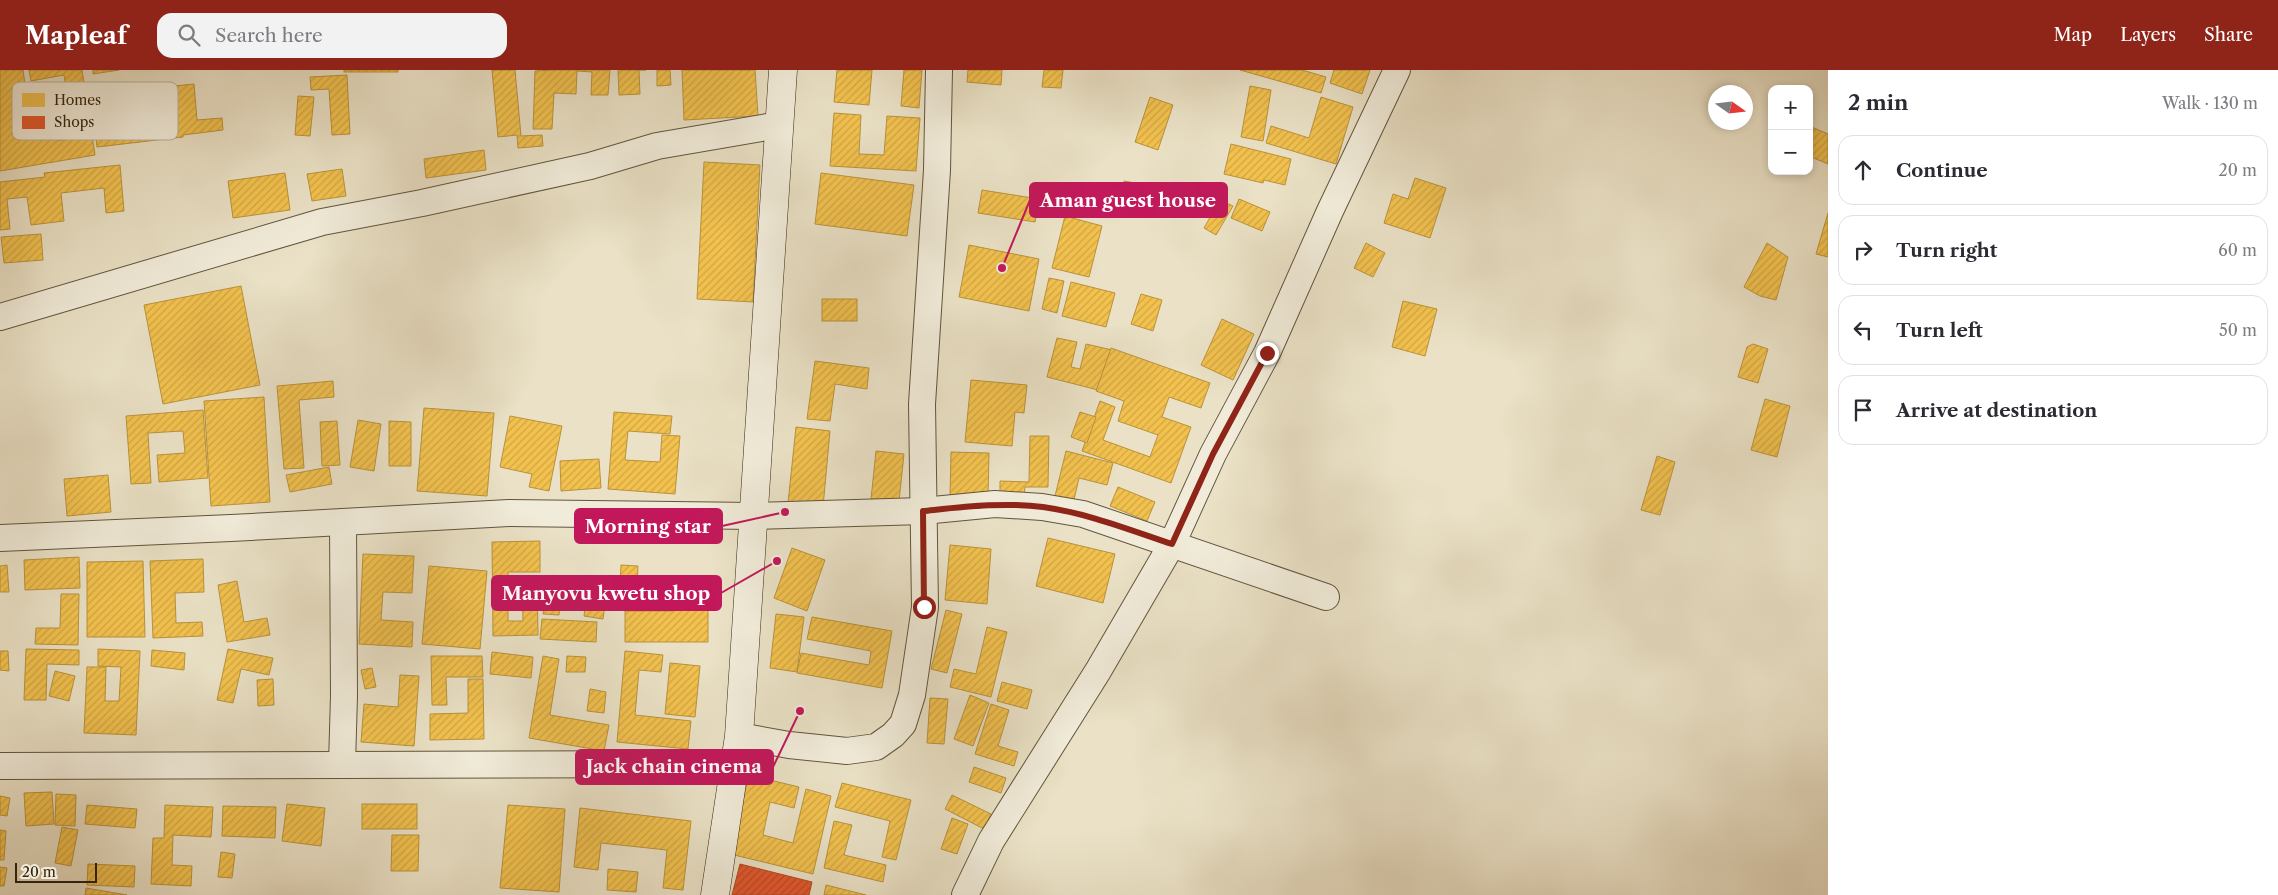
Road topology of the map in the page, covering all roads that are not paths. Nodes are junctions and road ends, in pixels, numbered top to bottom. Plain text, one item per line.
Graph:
1 (783, 70) edge
2 (939, 70) edge
3 (1397, 70) edge
4 (779, 125) junction
5 (0, 317) edge
6 (923, 511) junction
7 (754, 516) junction
8 (343, 522) junction
9 (0, 538) edge
10 (1172, 544) junction
11 (1326, 597) dead end
12 (739, 736) junction
13 (342, 764) junction
14 (734, 764) junction
15 (0, 766) edge
16 (714, 895) edge
17 (965, 895) edge

1 - 4 street
2 - 6 street
3 - 10 street
4 - 5 street
4 - 7 street
6 - 7 street
6 - 10 street
6 - 12 street
7 - 8 street
7 - 12 street
8 - 9 street
8 - 13 street
10 - 11 street
10 - 17 street
12 - 14 street
13 - 14 street
13 - 15 street
14 - 16 street

